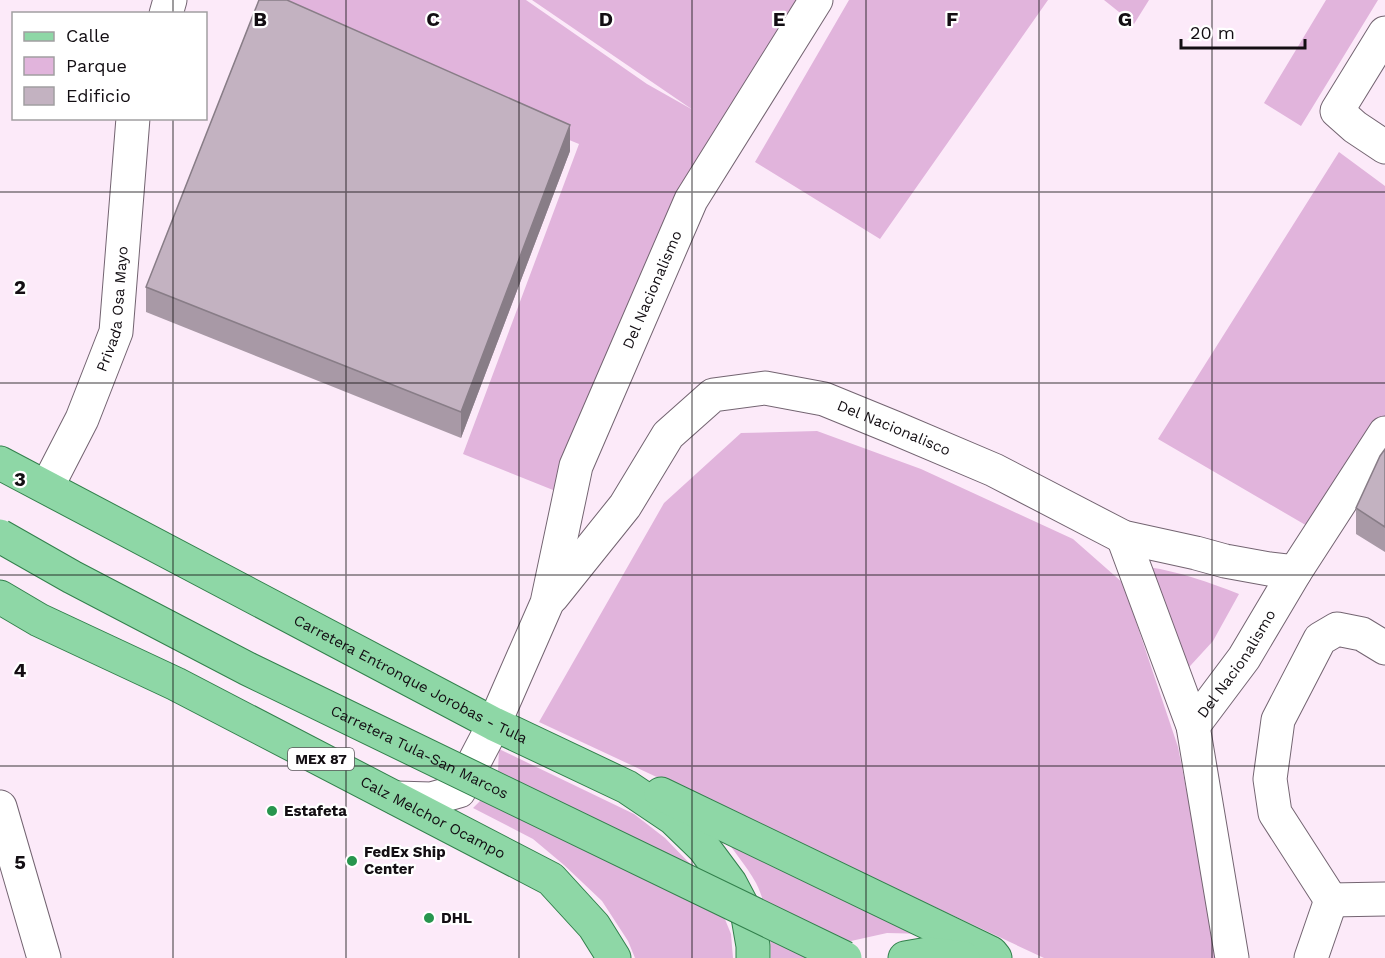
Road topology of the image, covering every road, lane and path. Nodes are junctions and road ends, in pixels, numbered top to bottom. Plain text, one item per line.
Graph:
1 (816, 0) edge
2 (1385, 33) edge
3 (133, 120) edge
4 (1385, 147) edge
5 (1385, 432) edge
6 (0, 463) edge
7 (47, 488) junction
8 (0, 536) edge
9 (1123, 537) junction
10 (1295, 572) junction
11 (0, 597) edge
12 (547, 603) junction
13 (1385, 648) edge
14 (494, 724) junction
15 (1193, 726) junction
16 (627, 787) junction
17 (396, 798) junction
18 (0, 807) edge
19 (1385, 899) edge
20 (1331, 900) junction
21 (44, 958) edge
22 (614, 958) edge
23 (753, 958) edge
24 (845, 958) edge
25 (905, 958) edge
26 (963, 958) edge
27 (995, 958) edge
28 (1232, 958) edge
29 (1311, 958) edge

1 - 12 street, Del Nacionalismo
2 - 4 street
3 - 7 street, Privada Osa Mayo
5 - 10 street, Del Nacionalismo
6 - 7 main road, Carretera Entronque Jorobas - Tula
7 - 14 main road, Carretera Entronque Jorobas - Tula
8 - 24 main road, Carretera Tula-San Marcos, bridge
9 - 10 street, Del Nacionalisco
9 - 12 street, Del Nacionalisco
9 - 15 street
10 - 15 street, Del Nacionalismo
11 - 17 main road, Calz Melchor Ocampo / MEX 87
12 - 14 street
13 - 20 street
14 - 16 main road, Carretera Entronque Jorobas - Tula
14 - 17 street
15 - 28 street, Del Nacionalismo
16 - 23 main road, Carretera Entronque Jorobas - Tula
16 - 27 main road
17 - 22 main road, Calz Melchor Ocampo / MEX 87
18 - 21 street
19 - 20 street
20 - 29 street
25 - 26 main road

